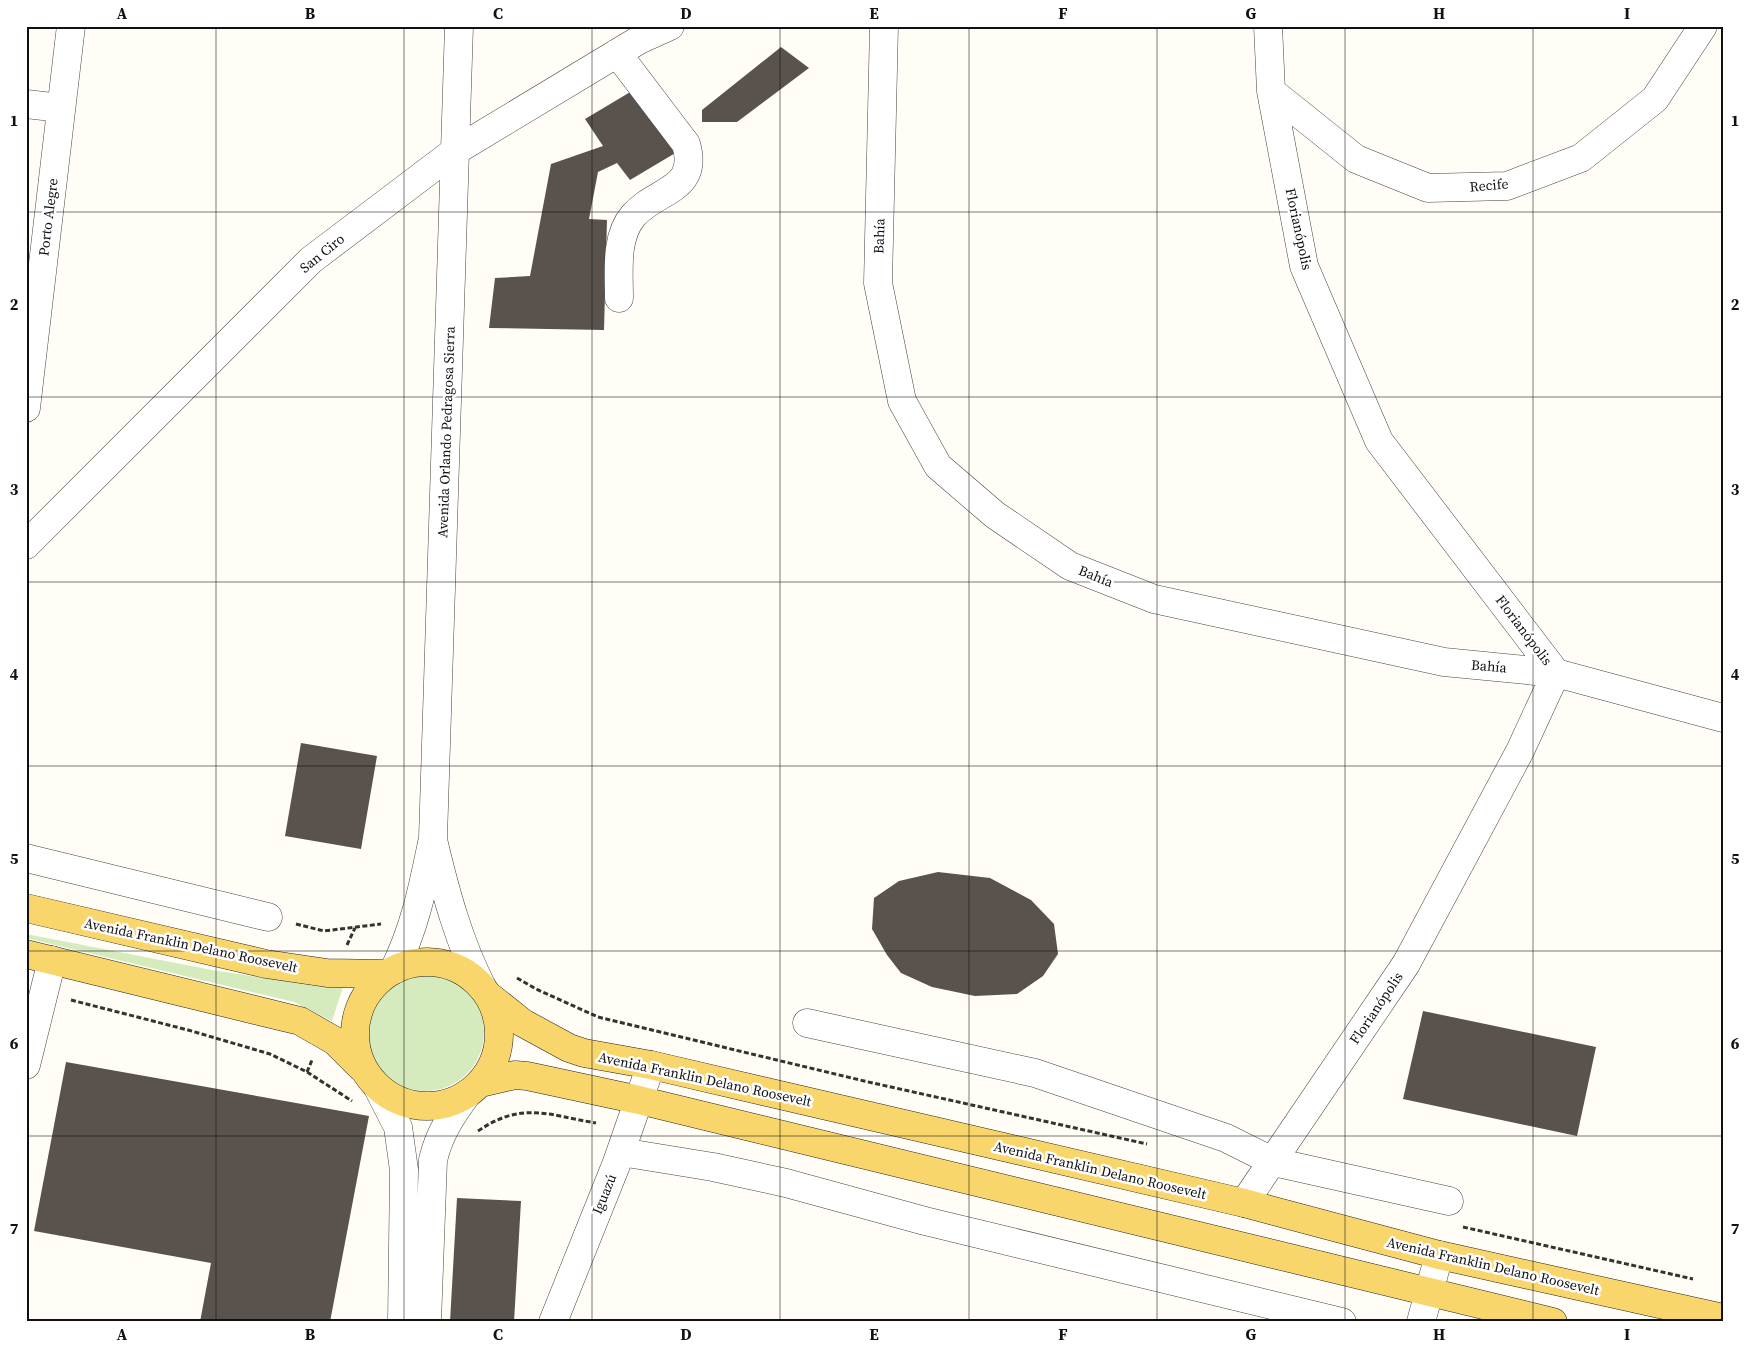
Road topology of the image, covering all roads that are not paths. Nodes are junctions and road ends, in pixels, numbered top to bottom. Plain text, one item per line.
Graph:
1 (71, 26) edge
2 (459, 26) edge
3 (670, 26) edge
4 (884, 26) edge
5 (1268, 26) edge
6 (1702, 26) edge
7 (617, 53) junction
8 (1271, 92) junction
9 (26, 104) edge
10 (61, 108) junction
11 (455, 151) junction
12 (619, 298) dead end
13 (26, 408) edge
14 (26, 545) edge
15 (1556, 673) junction
16 (1723, 718) edge
17 (433, 838) junction
18 (26, 858) edge
19 (26, 908) edge
20 (268, 917) dead end
21 (39, 957) edge
22 (390, 972) junction
23 (486, 991) junction
24 (807, 1022) dead end
25 (26, 1065) edge
26 (651, 1065) junction
27 (371, 1079) junction
28 (474, 1089) junction
29 (639, 1100) junction
30 (621, 1152) junction
31 (1274, 1162) junction
32 (1244, 1204) junction
33 (1454, 1213) road end
34 (1439, 1255) junction
35 (1430, 1294) junction
36 (1723, 1318) edge
37 (402, 1322) edge
38 (427, 1322) edge
39 (553, 1322) edge
40 (1342, 1322) edge
41 (1421, 1322) edge
42 (1553, 1322) edge

1 - 10 street, Porto Alegre
2 - 11 street, Avenida Orlando Pedragosa Sierra
3 - 7 street, San Ciro
4 - 15 street, Bahía
5 - 8 street, Florianópolis
6 - 8 street, Recife
7 - 11 street, San Ciro
7 - 12 street
8 - 15 street, Florianópolis
9 - 10 street
10 - 13 street, Porto Alegre
11 - 14 street, San Ciro
11 - 17 street, Avenida Orlando Pedragosa Sierra
15 - 16 street, Bahía
15 - 31 street, Florianópolis
17 - 22 street, Avenida Orlando Pedragosa Sierra
17 - 23 street, Avenida Orlando Pedragosa Sierra
18 - 20 street
19 - 22 main road, Avenida Franklin Delano Roosevelt
21 - 25 street
21 - 27 main road
22 - 23 main road
22 - 27 main road
23 - 26 main road, Avenida Franklin Delano Roosevelt
23 - 28 main road
24 - 31 street
26 - 29 street, Iguazú
26 - 32 main road, Avenida Franklin Delano Roosevelt
27 - 28 main road
27 - 37 street
28 - 29 main road
28 - 38 street
29 - 30 street, Iguazú
29 - 35 main road
30 - 39 street, Iguazú
30 - 40 street
31 - 32 street, Florianópolis
31 - 33 street
32 - 34 main road, Avenida Franklin Delano Roosevelt
34 - 35 street
34 - 36 main road, Avenida Franklin Delano Roosevelt
35 - 41 street
35 - 42 main road

